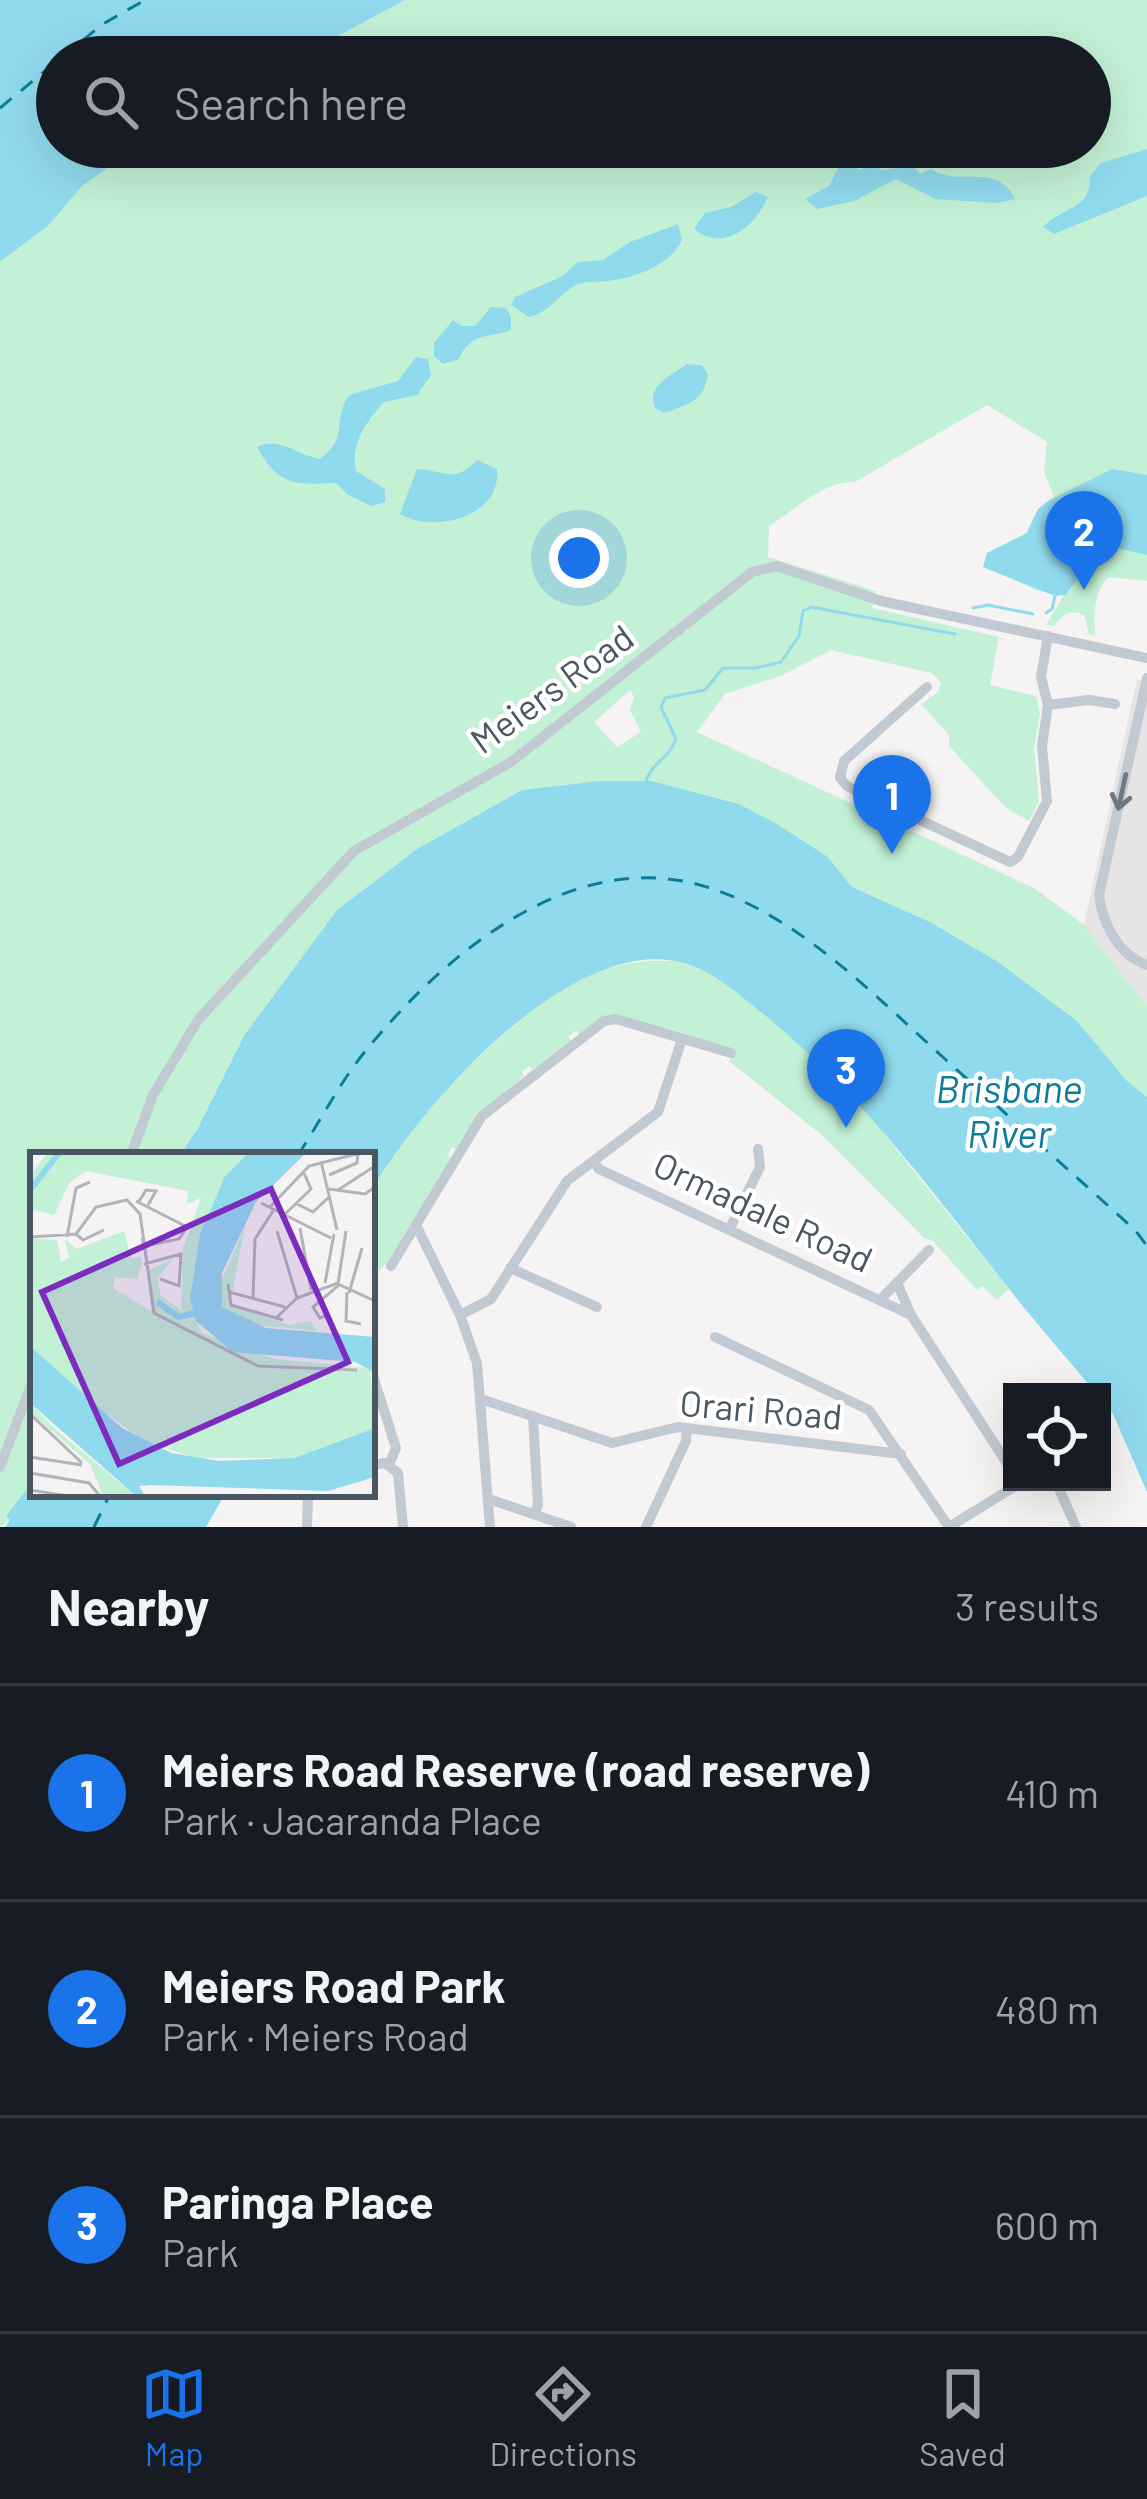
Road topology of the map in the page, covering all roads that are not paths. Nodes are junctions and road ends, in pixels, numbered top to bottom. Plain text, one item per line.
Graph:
1 (1048, 636) junction
2 (1147, 658) edge
3 (1147, 678) edge
4 (927, 686) dead end
5 (1115, 704) dead end
6 (1048, 706) junction
7 (1147, 965) edge
8 (682, 1040) junction
9 (731, 1054) dead end
10 (758, 1149) dead end
11 (132, 1152) edge
12 (592, 1161) junction
13 (416, 1226) junction
14 (729, 1230) junction
15 (929, 1250) dead end
16 (392, 1266) dead end
17 (510, 1268) junction
18 (896, 1283) junction
19 (880, 1300) junction
20 (597, 1307) dead end
21 (460, 1315) junction
22 (911, 1315) junction
23 (715, 1337) dead end
24 (375, 1382) edge
25 (30, 1388) edge
26 (481, 1399) junction
27 (532, 1416) junction
28 (877, 1420) junction
29 (687, 1428) junction
30 (860, 1448) junction
31 (901, 1454) junction
32 (1003, 1457) edge
33 (375, 1465) edge
34 (389, 1466) junction
35 (0, 1467) edge
36 (1009, 1491) edge
37 (1060, 1491) edge
38 (308, 1497) edge
39 (489, 1498) junction
40 (534, 1514) junction
41 (969, 1522) edge
42 (307, 1527) edge
43 (403, 1527) edge
44 (490, 1527) edge
45 (572, 1527) edge
46 (646, 1527) edge
47 (949, 1527) edge
48 (1076, 1527) edge

1 - 2 street, Meiers Road
1 - 6 street
1 - 11 street, Meiers Road
3 -> 7 street
4 - 6 street
5 - 6 street
8 - 9 street
8 - 12 street
8 - 13 street
10 - 14 street
12 - 14 street, Ormadale Road
12 - 17 street
13 - 16 street
13 - 21 street
14 - 19 street, Ormadale Road
15 - 18 street
17 - 20 street
17 - 21 street
18 - 19 street
18 - 22 street, Ormadale Road
19 - 22 street, Ormadale Road
21 - 26 street
22 - 32 street, Ormadale Road
23 - 28 street
24 - 34 street
25 - 35 street
26 - 27 street, Orari Road
26 - 39 street
27 - 29 street, Orari Road
27 - 40 street
28 - 30 street
28 - 31 street
29 - 30 street, Orari Road
29 - 46 street
30 - 31 street, Orari Road
31 - 47 street
33 - 34 street
34 - 43 street
36 - 41 street
37 - 48 street
38 - 42 street
39 - 40 street
39 - 44 street
40 - 45 street
41 - 47 street

